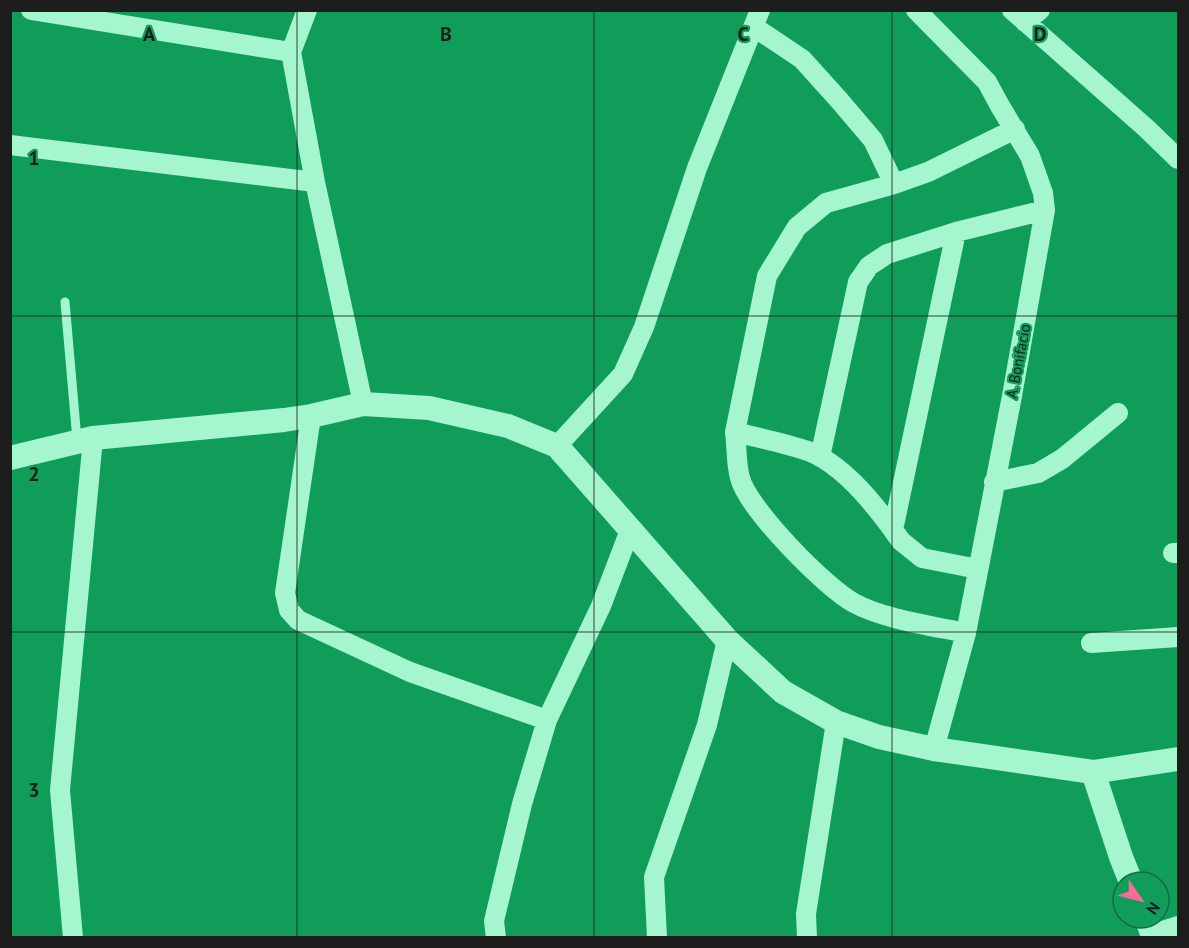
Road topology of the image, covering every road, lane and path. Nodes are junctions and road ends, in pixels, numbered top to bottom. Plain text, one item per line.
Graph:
1 (31, 10) edge
2 (307, 10) edge
3 (916, 10) edge
4 (58, 12) edge
5 (1026, 14) edge
6 (757, 19) edge
7 (291, 52) junction
8 (1015, 129) junction
9 (10, 145) edge
10 (1179, 159) edge
11 (315, 182) junction
12 (894, 184) junction
13 (1045, 210) junction
14 (956, 232) junction
15 (65, 302) dead end
16 (363, 404) junction
17 (1118, 413) dead end
18 (311, 416) junction
19 (735, 432) junction
20 (85, 439) junction
21 (557, 446) junction
22 (820, 457) junction
23 (10, 458) edge
24 (994, 482) junction
25 (630, 530) junction
26 (893, 530) junction
27 (978, 569) junction
28 (966, 633) junction
29 (1179, 637) edge
30 (727, 640) junction
31 (1091, 643) dead end
32 (547, 720) junction
33 (836, 722) junction
34 (934, 749) junction
35 (1179, 759) edge
36 (1093, 772) junction
37 (1126, 870) edge
38 (73, 938) edge
39 (496, 938) edge
40 (657, 938) edge
41 (807, 938) edge

1 - 4 street
2 - 7 street
3 - 8 street, A. Bonifacio
4 - 7 street
5 - 10 street
6 - 12 street
6 - 21 street
7 - 11 street
8 - 12 street
8 - 13 street, A. Bonifacio
9 - 11 street
11 - 16 street
12 - 19 street
13 - 14 street
13 - 24 street, A. Bonifacio
14 - 22 street
14 - 26 street
15 - 20 lane
16 - 18 street
16 - 21 street
17 - 24 street
18 - 20 street
18 - 32 street
19 - 22 street
19 - 28 street
20 - 23 street
20 - 38 street
21 - 25 street
22 - 26 street
24 - 27 street, A. Bonifacio
25 - 30 street
25 - 32 street
26 - 27 street
27 - 28 street, A. Bonifacio
28 - 34 street, A. Bonifacio
29 - 31 street
30 - 33 street
30 - 40 street
32 - 39 street
33 - 34 street
33 - 41 street
34 - 36 street
35 - 36 street
36 - 37 street

